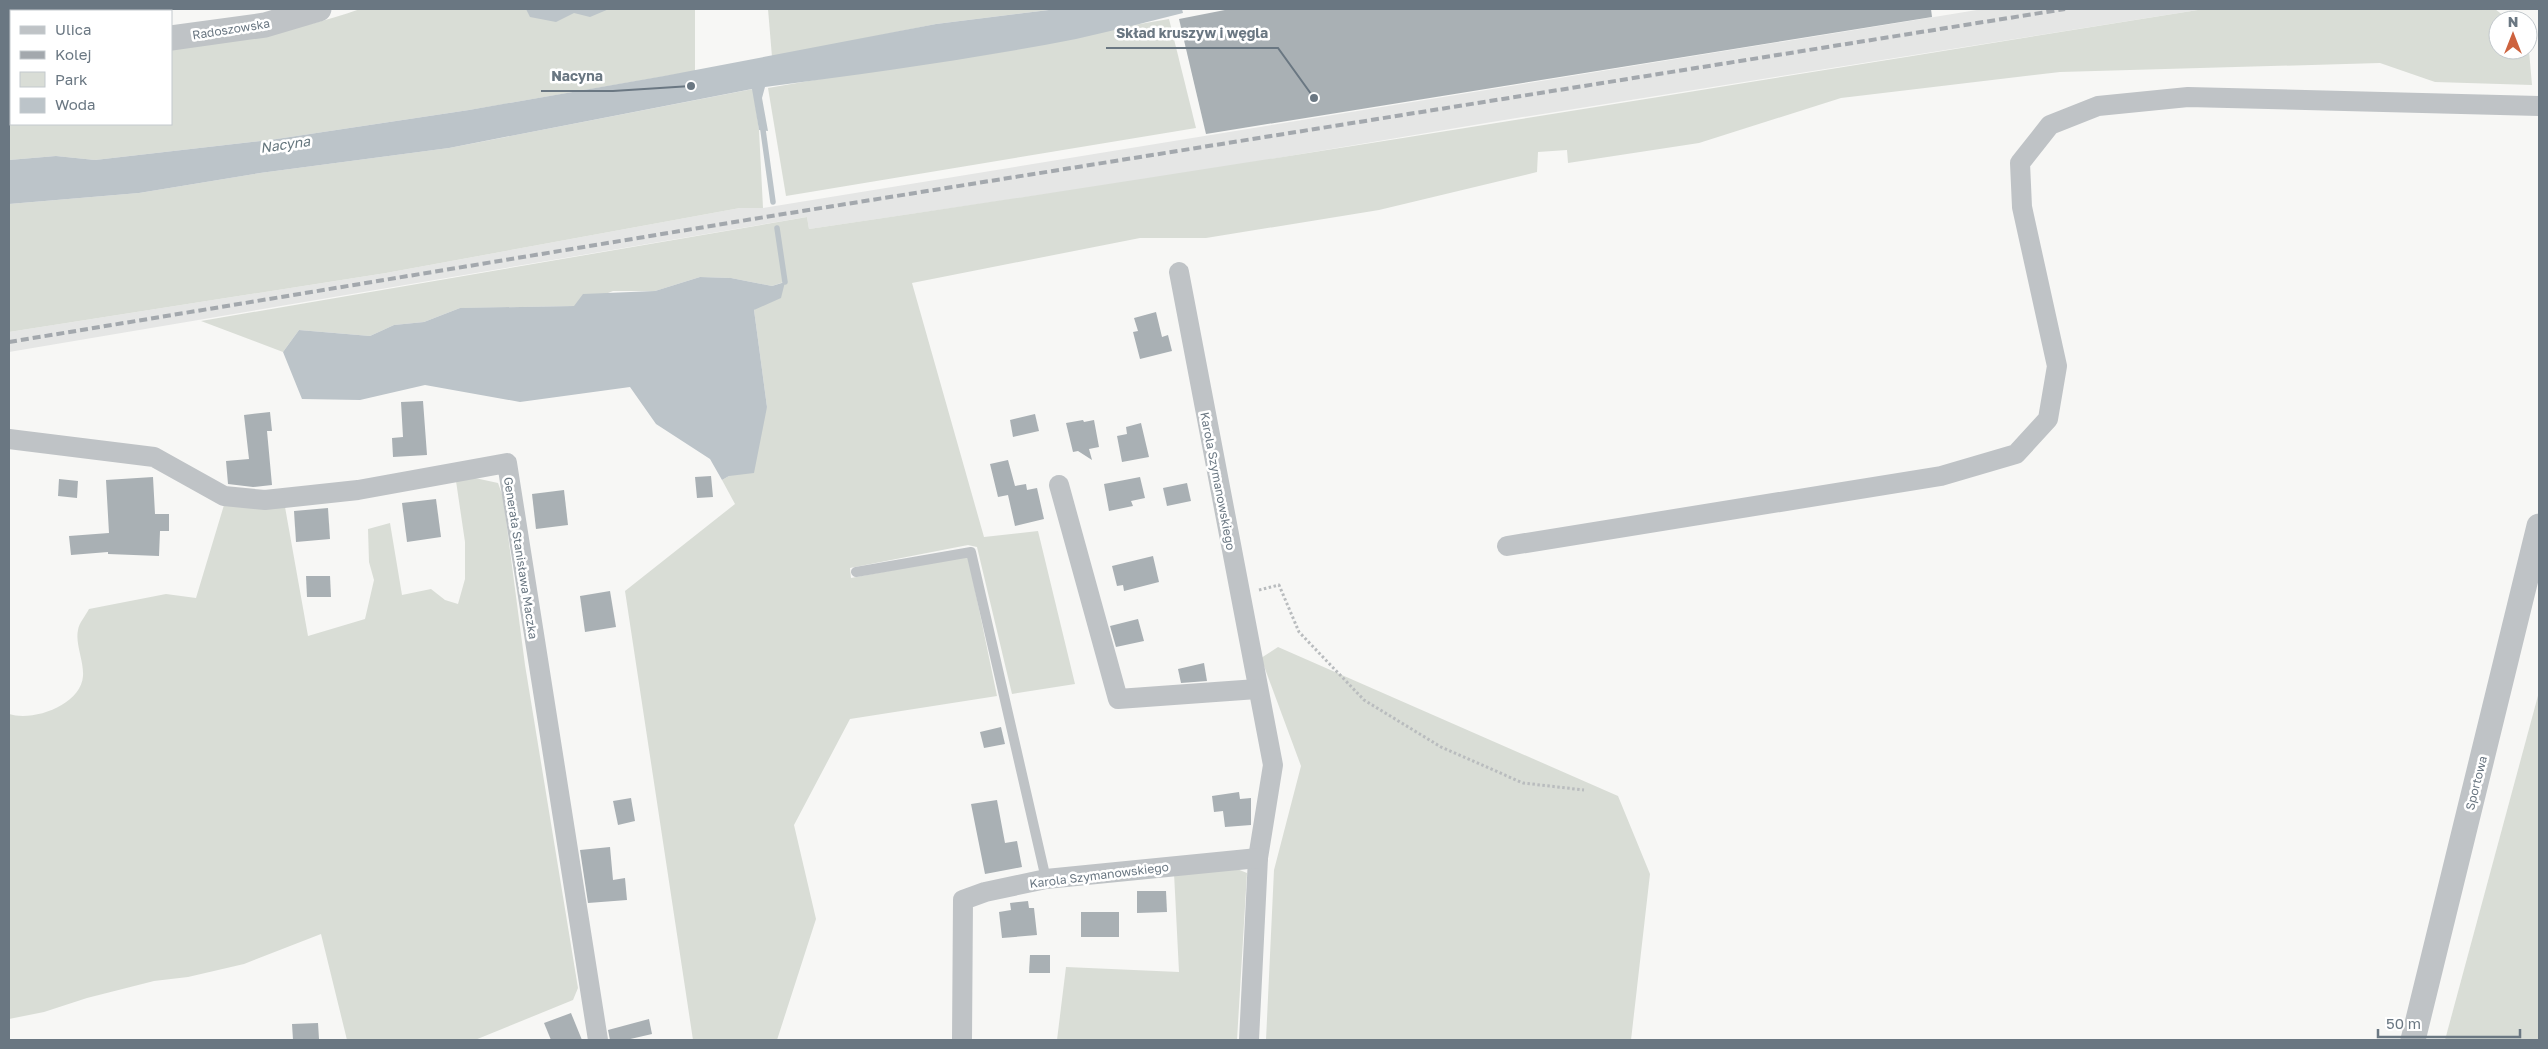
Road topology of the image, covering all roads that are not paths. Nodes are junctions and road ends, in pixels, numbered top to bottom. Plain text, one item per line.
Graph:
1 (319, 9) edge
2 (172, 38) edge
3 (2539, 106) edge
4 (1179, 272) dead end
5 (9, 439) edge
6 (1059, 485) dead end
7 (2539, 526) edge
8 (1507, 546) dead end
9 (856, 572) dead end
10 (1257, 689) junction
11 (1258, 858) junction
12 (1046, 879) junction
13 (598, 1040) edge
14 (962, 1040) edge
15 (1249, 1040) edge
16 (2413, 1040) edge

1 - 2 street, Radoszowska
3 - 8 street
4 - 10 street, Karola Szymanowskiego
5 - 13 street, Generała Stanisława Maczka
6 - 10 street
7 - 16 street, Sportowa
9 - 12 lane
10 - 11 street, Karola Szymanowskiego
11 - 12 street, Karola Szymanowskiego
11 - 15 street, Karola Szymanowskiego
12 - 14 street, Karola Szymanowskiego

